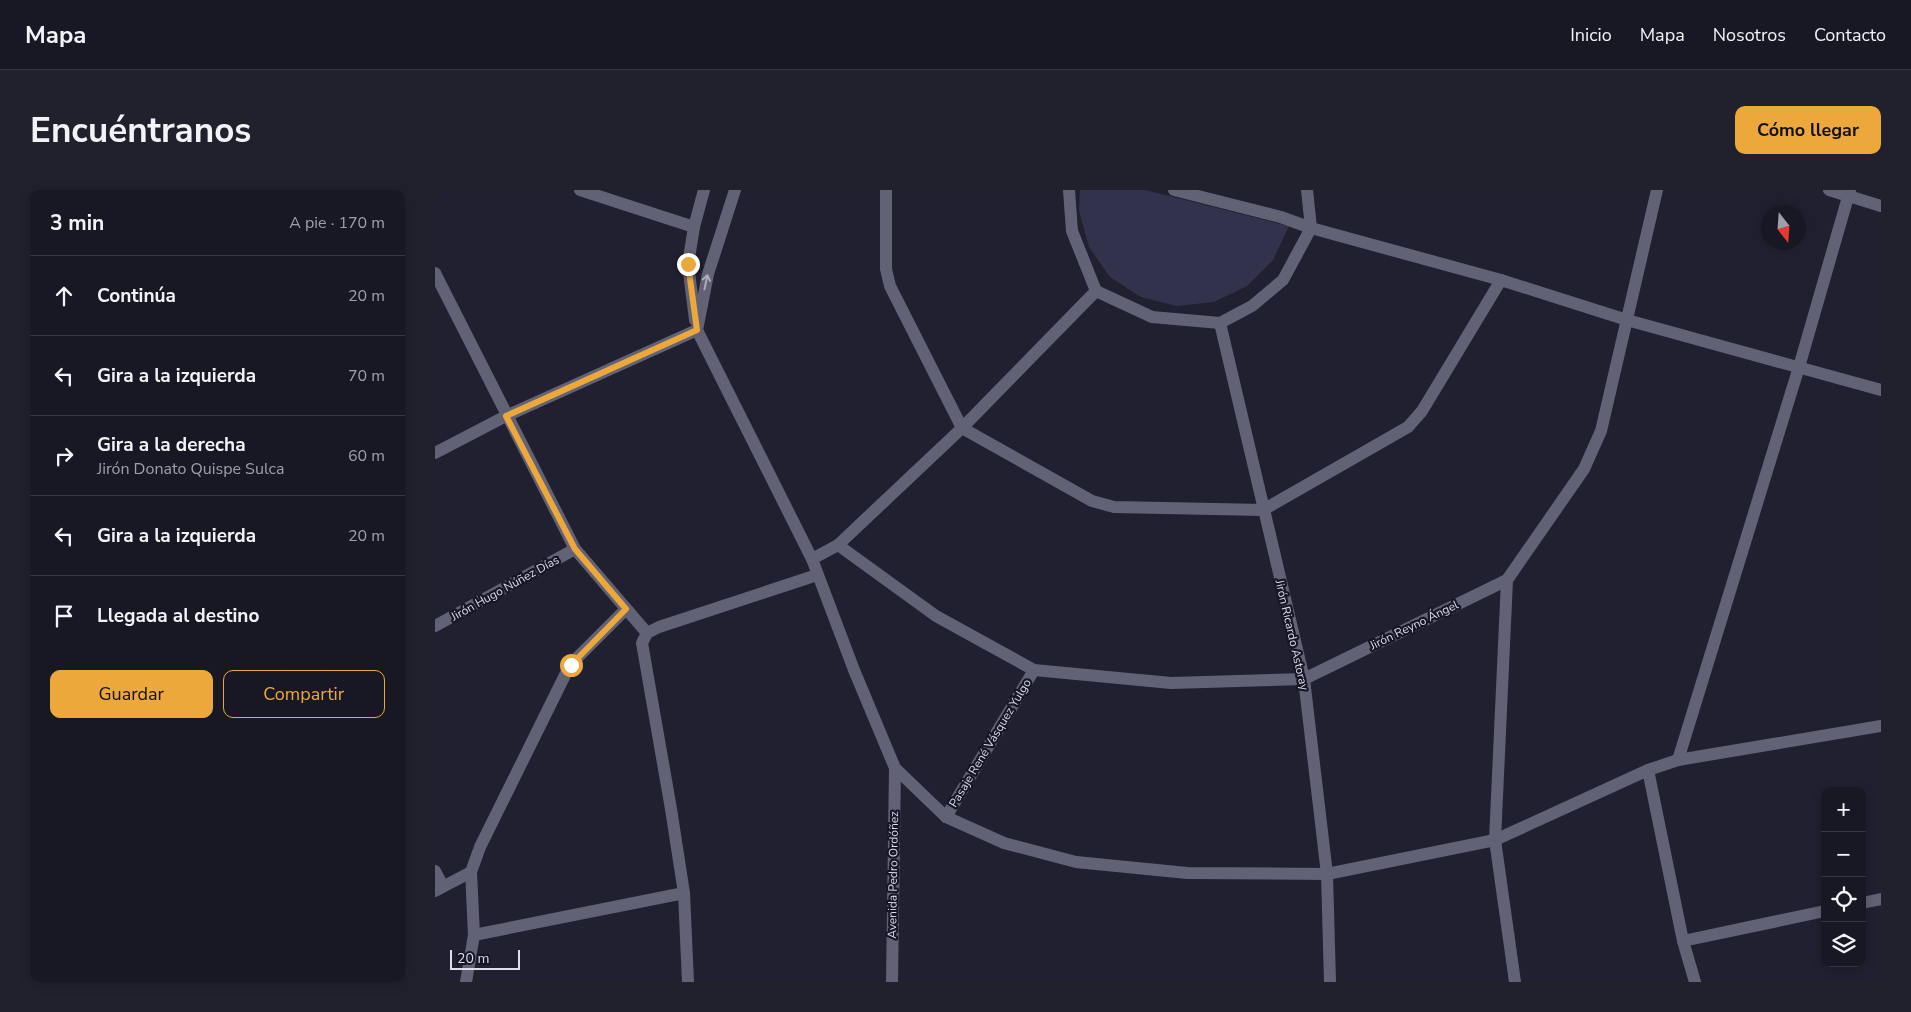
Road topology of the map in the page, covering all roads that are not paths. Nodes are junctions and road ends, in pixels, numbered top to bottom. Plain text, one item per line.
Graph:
1 (581, 190) edge
2 (704, 190) edge
3 (735, 190) edge
4 (886, 190) edge
5 (1069, 190) edge
6 (1174, 190) edge
7 (1307, 190) edge
8 (1657, 190) edge
9 (1829, 190) edge
10 (1849, 193) edge
11 (1881, 206) edge
12 (693, 227) junction
13 (1311, 228) junction
14 (435, 273) edge
15 (1501, 280) junction
16 (1096, 291) junction
17 (1627, 320) junction
18 (1219, 323) junction
19 (697, 330) junction
20 (1799, 367) junction
21 (1881, 390) edge
22 (506, 416) junction
23 (962, 428) junction
24 (435, 454) edge
25 (1263, 510) junction
26 (838, 545) junction
27 (575, 549) junction
28 (813, 559) junction
29 (817, 575) junction
30 (1507, 580) junction
31 (626, 609) junction
32 (435, 626) edge
33 (647, 633) junction
34 (1034, 670) junction
35 (1304, 679) junction
36 (1881, 726) edge
37 (1678, 760) junction
38 (895, 768) junction
39 (1648, 770) junction
40 (946, 817) junction
41 (1495, 840) junction
42 (435, 871) edge
43 (471, 872) junction
44 (1327, 874) junction
45 (439, 888) edge
46 (684, 893) junction
47 (1881, 899) edge
48 (1866, 902) edge
49 (1821, 912) edge
50 (473, 934) junction
51 (1683, 941) junction
52 (466, 982) edge
53 (688, 982) edge
54 (892, 982) edge
55 (1330, 982) edge
56 (1515, 982) edge
57 (1695, 982) edge

1 - 12 street
2 - 12 street
19 -> 3 street
4 - 23 street
5 - 16 street
6 - 13 street
7 - 13 street
8 - 17 street, Jirón Reyno Ángel
9 - 10 street
10 - 11 street
10 - 20 street
12 - 19 street
13 - 15 street
13 - 18 street
14 - 22 street
15 - 17 street
15 - 25 street
16 - 18 street
16 - 23 street
17 - 20 street
17 - 30 street, Jirón Reyno Ángel
18 - 25 street, Jirón Ricardo Astoray
19 - 22 street
19 - 28 street
20 - 21 street
20 - 37 street
22 - 24 street
22 - 27 street
23 - 25 street
23 - 26 street
25 - 35 street, Jirón Ricardo Astoray
26 - 28 street
26 - 34 street
27 - 31 street
27 - 32 street, Jirón Hugo Núñez Días
28 - 29 street
29 - 33 street
29 - 38 street
30 - 35 street, Jirón Reyno Ángel
30 - 41 street
31 - 33 street
31 - 43 street
33 - 46 street
34 - 35 street, Jirón Reyno Ángel
34 - 40 street, Pasaje René Vásquez Yulgo
35 - 44 street, Jirón Ricardo Astoray
36 - 37 street
37 - 39 street
38 - 40 street
38 - 54 street, Avenida Pedro Ordóñez
39 - 41 street
39 - 51 street
40 - 44 street
41 - 44 street
41 - 56 street
42 - 45 street
43 - 45 street
43 - 50 street
44 - 55 street, Jirón Ricardo Astoray
46 - 50 street
46 - 53 street
47 - 48 street
49 - 51 street
50 - 52 street
51 - 57 street

